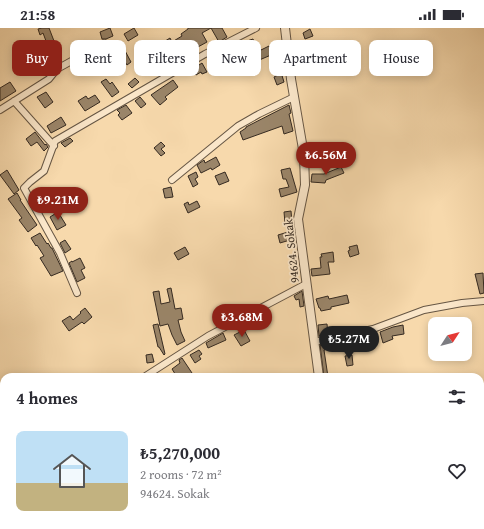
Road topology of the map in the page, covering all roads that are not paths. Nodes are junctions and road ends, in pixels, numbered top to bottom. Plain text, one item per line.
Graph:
1 (256, 28) edge
2 (285, 28) edge
3 (70, 62) edge
4 (294, 97) junction
5 (14, 101) junction
6 (0, 110) edge
7 (54, 146) junction
8 (172, 180) dead end
9 (306, 284) junction
10 (77, 293) dead end
11 (484, 301) edge
12 (314, 342) junction
13 (150, 373) edge
14 (318, 373) edge

1 - 7 street
2 - 4 street, 94624. Sokak
3 - 5 street
4 - 8 street
4 - 9 street, 94624. Sokak
5 - 6 street
5 - 7 street
7 - 10 street
9 - 12 street, 94624. Sokak
9 - 13 street
11 - 12 street
12 - 14 street, 94624. Sokak

